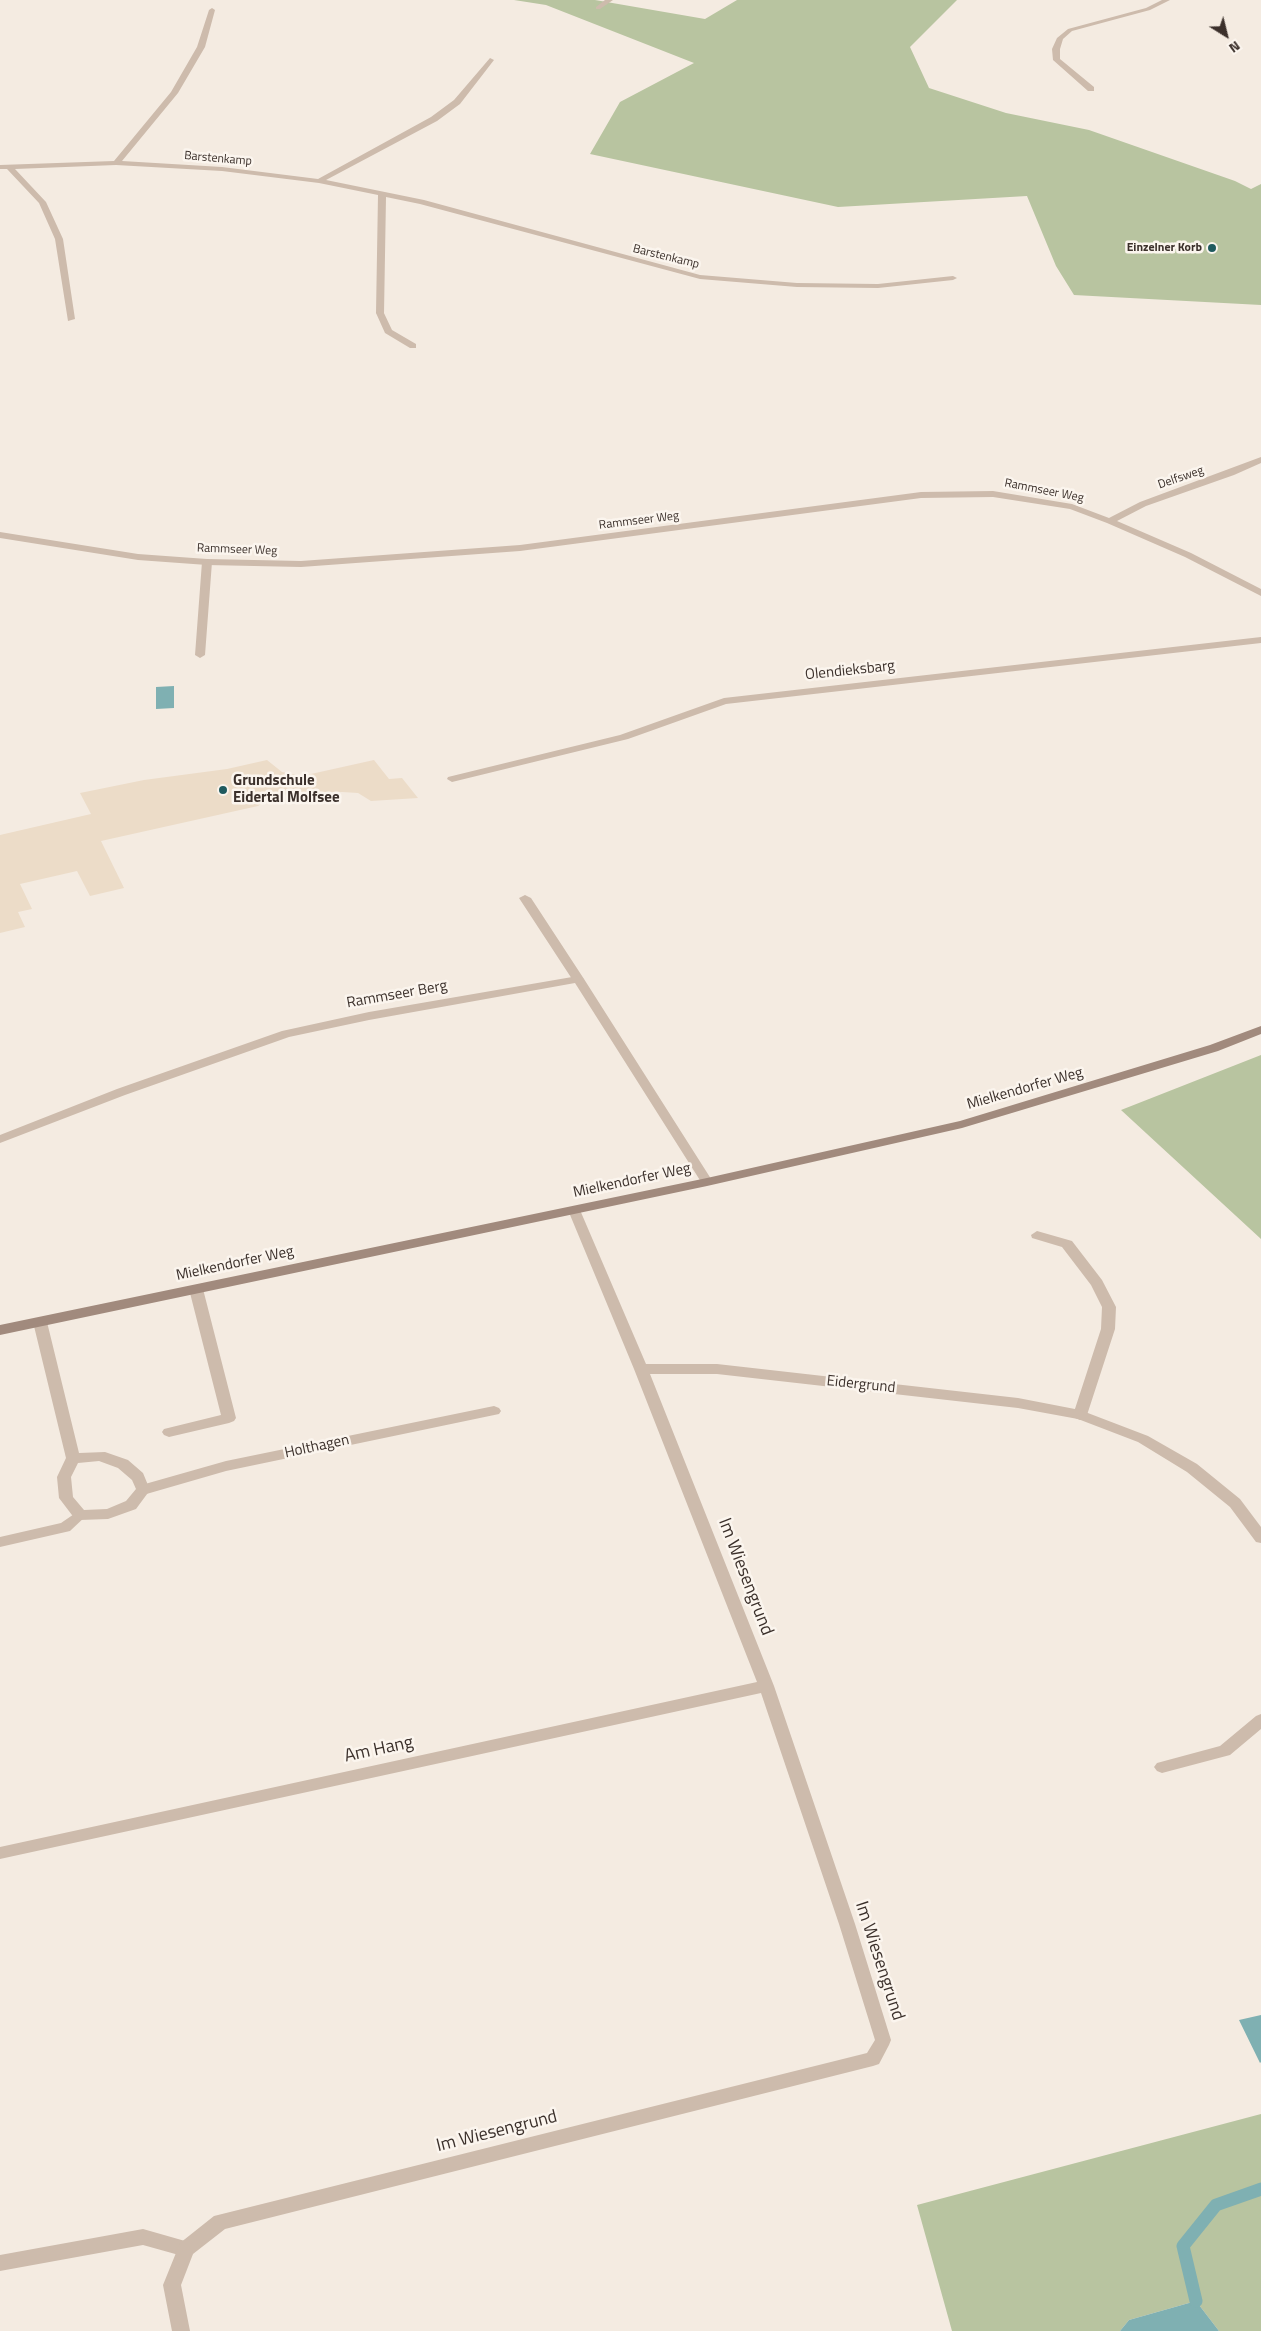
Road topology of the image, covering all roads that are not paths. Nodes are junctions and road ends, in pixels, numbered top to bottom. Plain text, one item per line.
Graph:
1 (610, 0) edge
2 (1167, 0) edge
3 (598, 8) dead end
4 (212, 10) dead end
5 (490, 60) dead end
6 (1091, 89) dead end
7 (116, 163) junction
8 (4, 167) edge
9 (319, 180) junction
10 (382, 195) junction
11 (953, 278) dead end
12 (71, 320) dead end
13 (413, 346) dead end
14 (1261, 460) edge
15 (1110, 521) junction
16 (0, 535) edge
17 (207, 562) junction
18 (1261, 593) edge
19 (1261, 640) edge
20 (200, 655) dead end
21 (452, 779) dead end
22 (525, 898) dead end
23 (578, 979) junction
24 (1261, 1030) edge
25 (0, 1139) edge
26 (707, 1182) junction
27 (574, 1210) junction
28 (1037, 1235) dead end
29 (196, 1289) junction
30 (40, 1322) junction
31 (0, 1330) edge
32 (641, 1369) junction
33 (494, 1411) dead end
34 (1080, 1415) junction
35 (168, 1432) dead end
36 (73, 1458) junction
37 (143, 1490) junction
38 (80, 1515) junction
39 (1261, 1538) edge
40 (0, 1542) edge
41 (766, 1686) junction
42 (1261, 1720) edge
43 (1162, 1767) dead end
44 (0, 1853) edge
45 (186, 2249) junction
46 (0, 2263) edge
47 (180, 2331) edge

1 - 3 street
2 - 6 street
4 - 7 street
5 - 9 street
7 - 8 street, Barstenkamp
7 - 9 street, Barstenkamp
8 - 12 street, Barstenkamp
9 - 10 street, Barstenkamp
10 - 11 street, Barstenkamp
10 - 13 street
14 - 15 street, Delfsweg
15 - 17 street, Rammseer Weg
15 - 18 street, Rammseer Weg
16 - 17 street, Rammseer Weg
17 - 20 street
19 - 21 street, Olendieksbarg
22 - 23 street
23 - 25 street, Rammseer Berg
23 - 26 street
24 - 26 street, Mielkendorfer Weg
26 - 27 street, Mielkendorfer Weg
27 - 29 street, Mielkendorfer Weg
27 - 32 street, Im Wiesengrund
28 - 34 street
29 - 30 street, Mielkendorfer Weg
29 - 35 street
30 - 31 street, Mielkendorfer Weg
30 - 36 street
32 - 34 street, Eidergrund
32 - 41 street, Im Wiesengrund
33 - 37 street, Holthagen
34 - 39 street, Eidergrund
36 - 37 street
36 - 38 street
37 - 38 street, Holthagen
38 - 40 street
41 - 44 street, Am Hang
41 - 45 street, Im Wiesengrund
42 - 43 street
45 - 46 street
45 - 47 street

